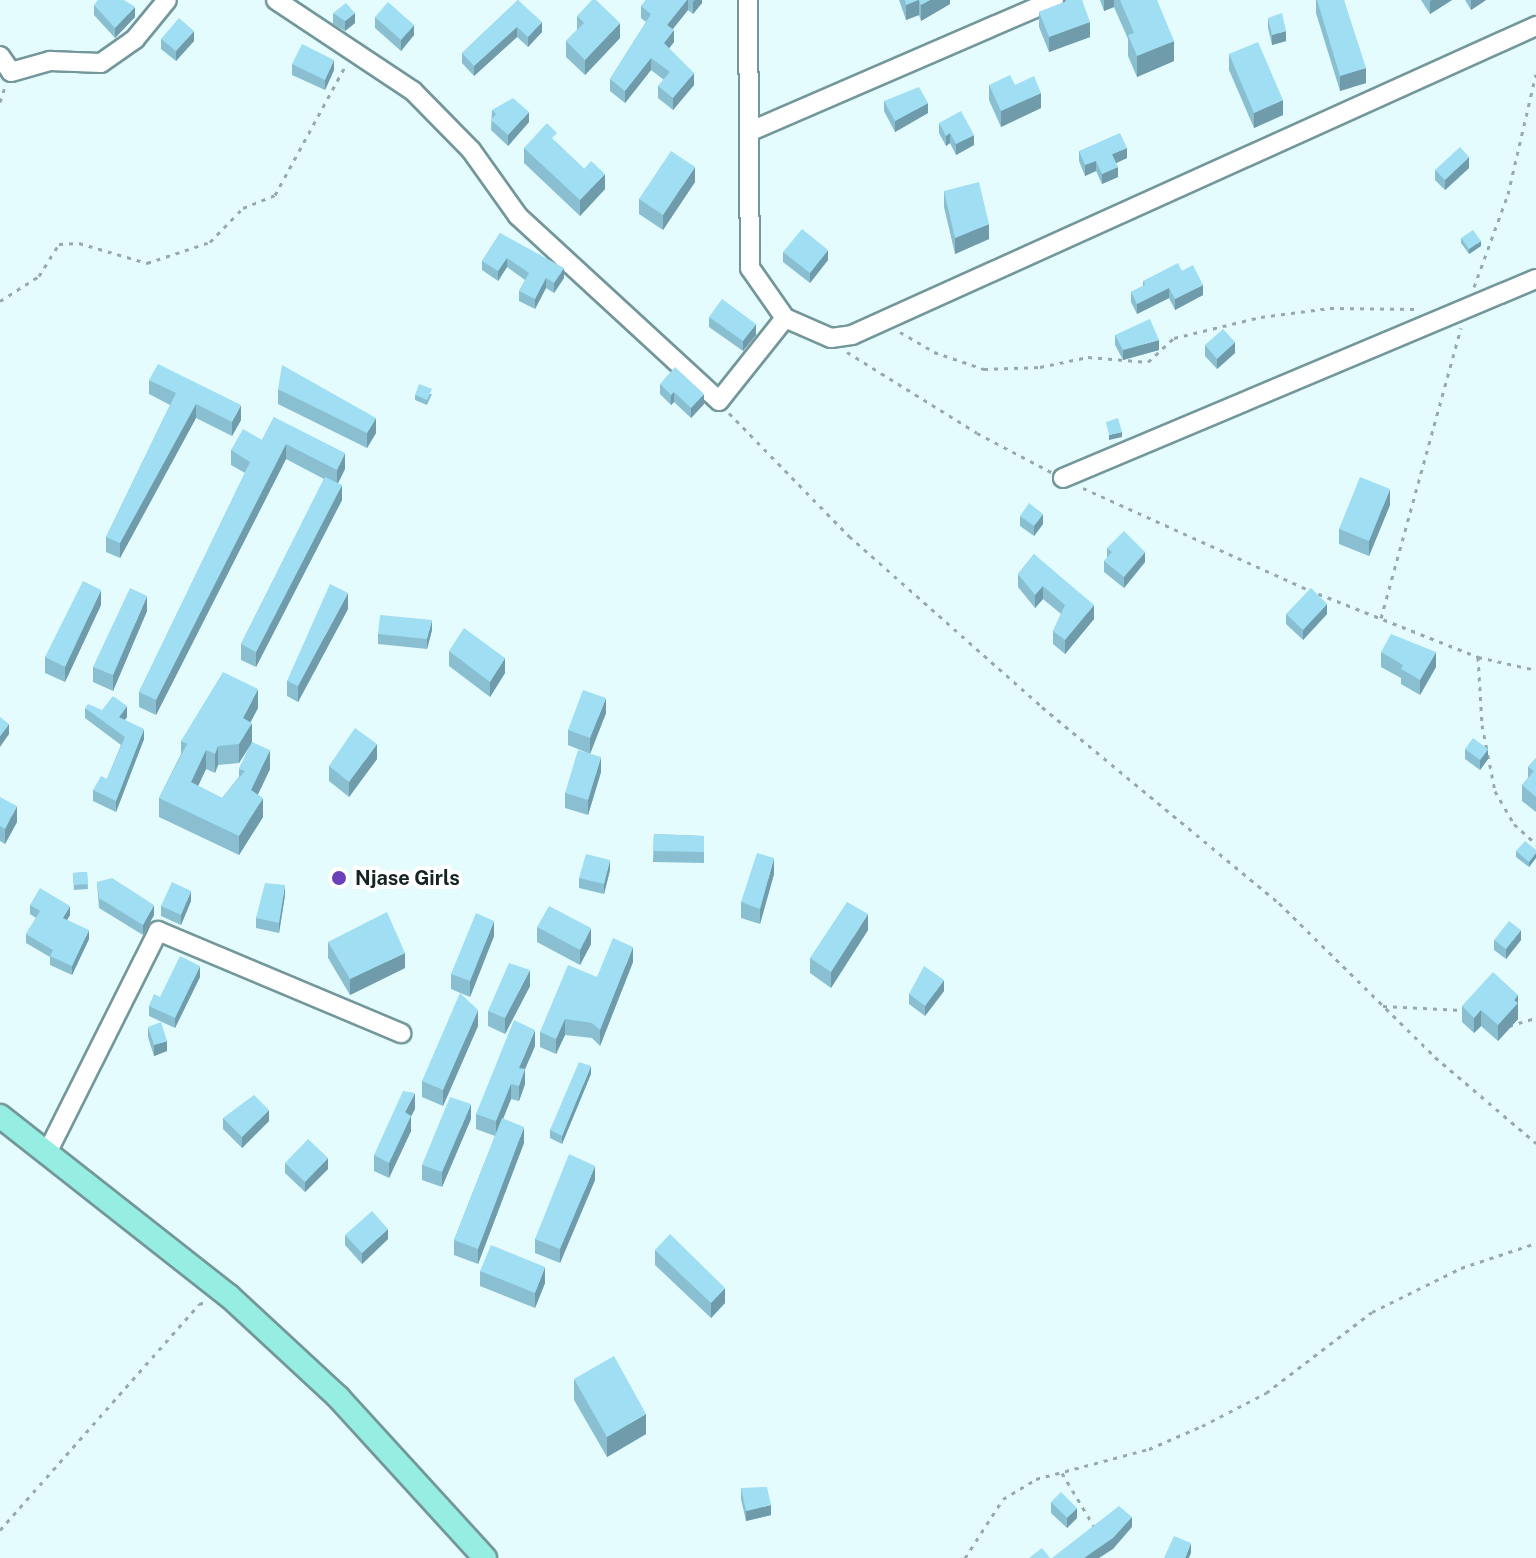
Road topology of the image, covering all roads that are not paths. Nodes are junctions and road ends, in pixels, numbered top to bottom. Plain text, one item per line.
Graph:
1 (167, 0) edge
2 (276, 0) edge
3 (748, 0) edge
4 (1054, 0) edge
5 (1536, 26) edge
6 (0, 56) edge
7 (751, 131) junction
8 (1536, 279) edge
9 (785, 318) junction
10 (1063, 478) road end
11 (401, 1033) dead end
12 (0, 1116) edge
13 (48, 1151) junction
14 (485, 1558) edge

1 - 6 street
2 - 9 street
3 - 7 street
4 - 7 street
5 - 9 street
7 - 9 street
8 - 10 street
11 - 13 street
12 - 13 main road
13 - 14 main road

